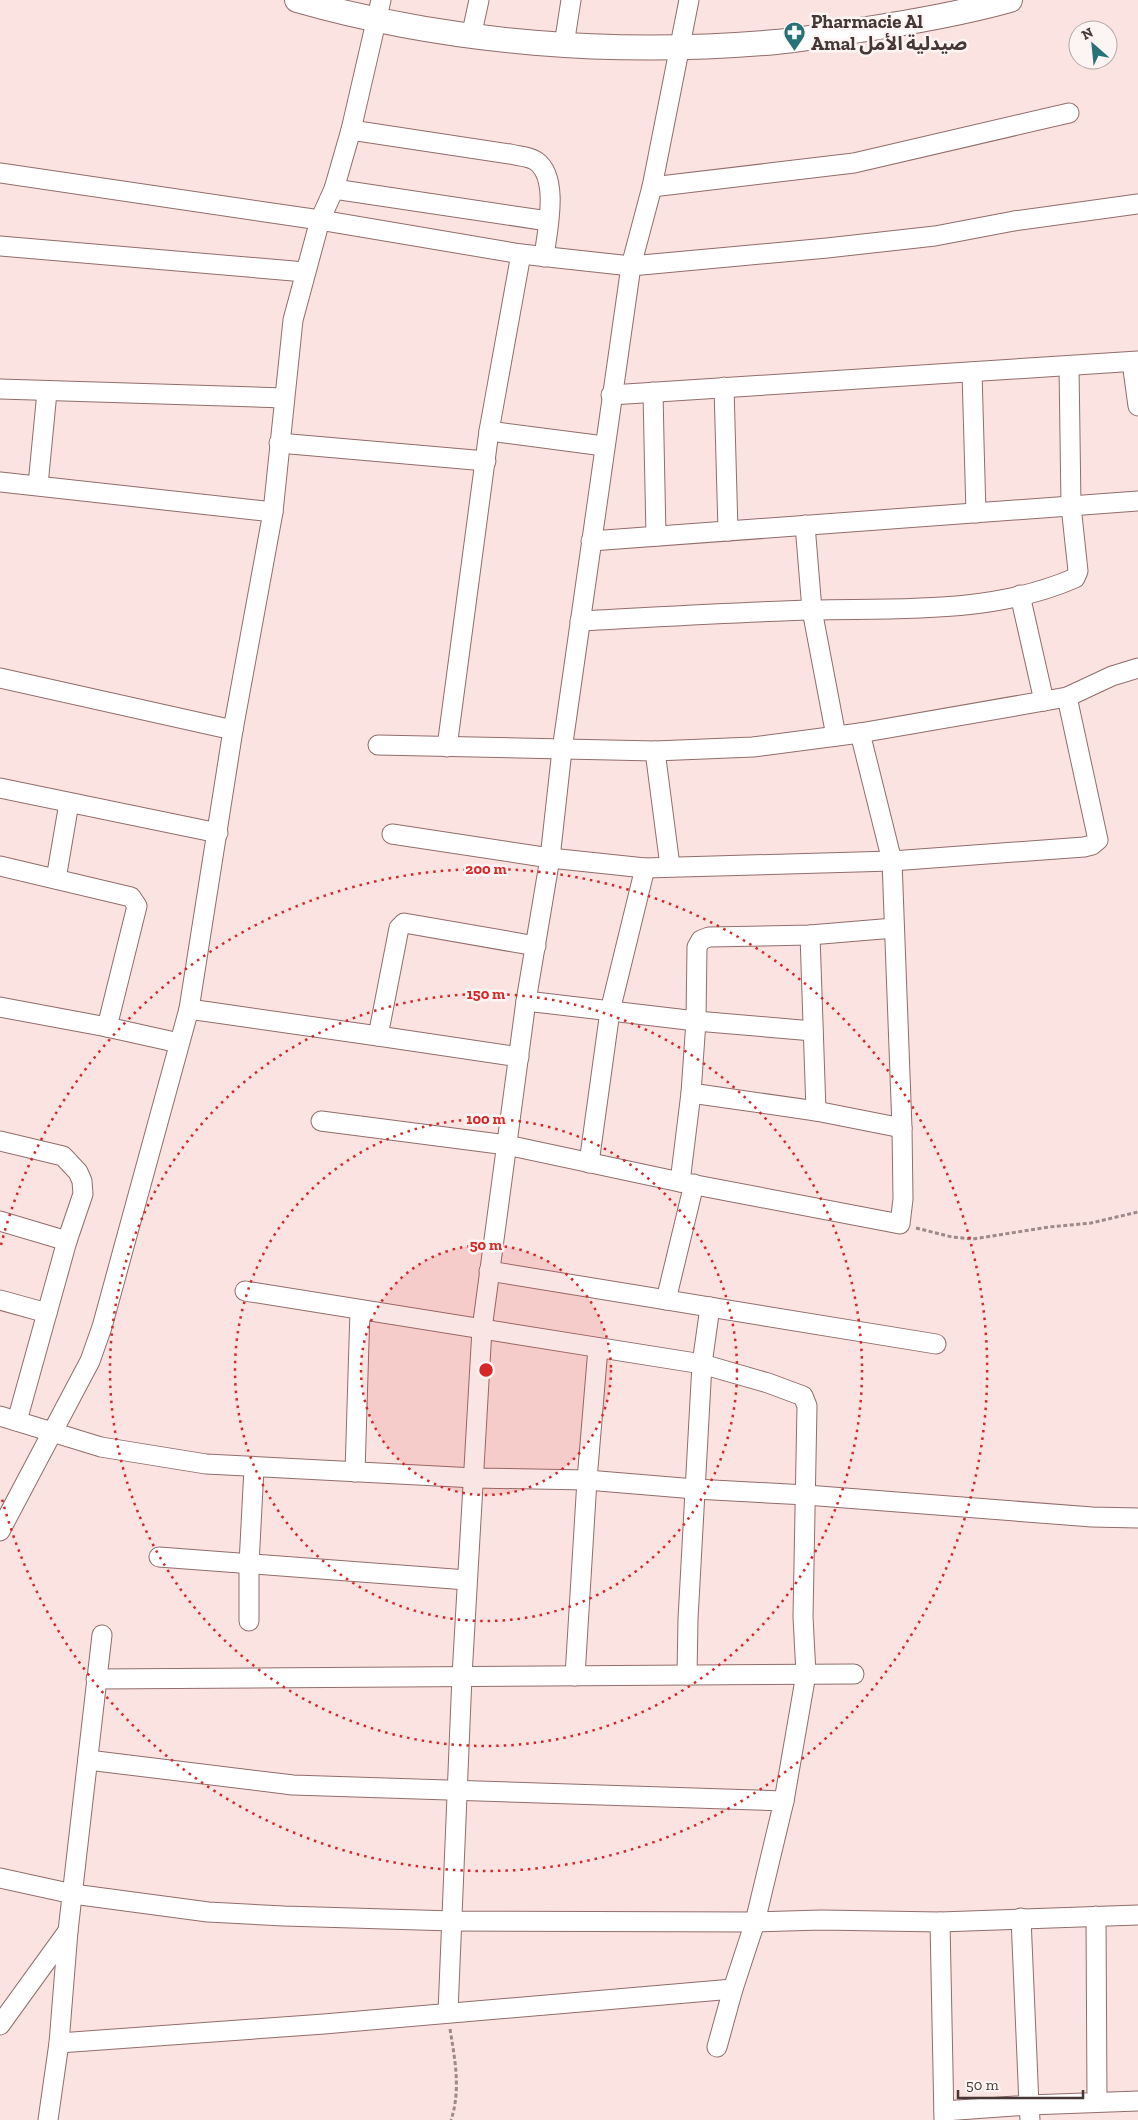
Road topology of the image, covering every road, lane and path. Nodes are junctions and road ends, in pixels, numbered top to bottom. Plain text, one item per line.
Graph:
1 (297, 0) edge
2 (478, 0) edge
3 (571, 0) edge
4 (689, 0) edge
5 (1010, 0) edge
6 (983, 4) edge
7 (379, 10) edge
8 (471, 37) junction
9 (564, 45) junction
10 (679, 48) junction
11 (1069, 113) dead end
12 (352, 130) junction
13 (0, 173) edge
14 (652, 187) junction
15 (334, 189) junction
16 (1138, 204) edge
17 (320, 220) junction
18 (548, 221) junction
19 (0, 246) edge
20 (521, 254) junction
21 (544, 257) junction
22 (630, 266) junction
23 (305, 272) junction
24 (1135, 362) edge
25 (1069, 366) junction
26 (972, 372) junction
27 (724, 387) junction
28 (0, 390) edge
29 (46, 392) junction
30 (653, 392) junction
31 (612, 395) junction
32 (284, 398) junction
33 (1138, 406) edge
34 (490, 431) junction
35 (279, 443) junction
36 (604, 446) junction
37 (486, 461) junction
38 (0, 482) edge
39 (38, 485) junction
40 (1138, 501) edge
41 (1070, 506) junction
42 (273, 512) junction
43 (976, 513) junction
44 (805, 525) junction
45 (728, 531) junction
46 (656, 536) junction
47 (591, 541) junction
48 (1020, 595) junction
49 (812, 610) junction
50 (580, 621) junction
51 (1138, 668) edge
52 (0, 678) edge
53 (1067, 697) junction
54 (1044, 701) junction
55 (233, 730) junction
56 (860, 733) junction
57 (836, 736) junction
58 (378, 745) dead end
59 (446, 747) junction
60 (562, 750) junction
61 (655, 751) junction
62 (2, 794) edge
63 (69, 803) junction
64 (218, 833) junction
65 (392, 834) dead end
66 (550, 858) junction
67 (892, 861) junction
68 (0, 866) edge
69 (670, 866) junction
70 (645, 868) junction
71 (56, 880) junction
72 (894, 928) junction
73 (810, 935) junction
74 (536, 946) junction
75 (526, 1001) junction
76 (0, 1006) edge
77 (190, 1009) junction
78 (610, 1011) junction
79 (696, 1021) junction
80 (107, 1027) junction
81 (813, 1031) junction
82 (378, 1036) junction
83 (179, 1043) junction
84 (518, 1058) junction
85 (691, 1093) junction
86 (816, 1111) junction
87 (321, 1121) dead end
88 (902, 1128) junction
89 (0, 1141) edge
90 (506, 1145) junction
91 (589, 1163) junction
92 (687, 1183) junction
93 (1138, 1212) edge
94 (0, 1221) edge
95 (900, 1224) junction
96 (67, 1241) junction
97 (490, 1271) junction
98 (245, 1292) dead end
99 (0, 1300) edge
100 (666, 1300) junction
101 (710, 1307) junction
102 (360, 1310) junction
103 (47, 1313) junction
104 (482, 1329) junction
105 (936, 1344) dead end
106 (598, 1348) junction
107 (702, 1364) junction
108 (9, 1419) edge
109 (52, 1433) junction
110 (254, 1468) junction
111 (355, 1472) junction
112 (475, 1478) junction
113 (587, 1480) junction
114 (694, 1490) junction
115 (806, 1495) junction
116 (1138, 1518) edge
117 (0, 1531) edge
118 (159, 1557) dead end
119 (249, 1564) junction
120 (468, 1580) junction
121 (249, 1621) dead end
122 (102, 1635) dead end
123 (806, 1674) junction
124 (854, 1674) dead end
125 (687, 1675) junction
126 (462, 1676) junction
127 (575, 1676) junction
128 (96, 1679) junction
129 (88, 1760) junction
130 (457, 1791) junction
131 (784, 1801) junction
132 (0, 1878) edge
133 (72, 1894) junction
134 (1138, 1915) edge
135 (1096, 1916) junction
136 (1021, 1918) junction
137 (453, 1921) junction
138 (755, 1922) junction
139 (940, 1922) junction
140 (68, 1932) junction
141 (732, 1989) junction
142 (448, 2012) junction
143 (0, 2025) edge
144 (59, 2042) junction
145 (717, 2047) dead end
146 (1138, 2100) edge
147 (1097, 2102) junction
148 (1029, 2113) edge
149 (944, 2115) edge
150 (48, 2120) edge
151 (451, 2120) edge

1 - 7 street
2 - 8 street
3 - 9 street
4 - 10 street
5 - 6 street
6 - 10 street
7 - 8 street
7 - 12 street
8 - 9 street
9 - 10 street
10 - 14 street
11 - 14 street
12 - 15 street
12 - 18 street
13 - 17 street
14 - 22 street
15 - 17 street
15 - 18 street
16 - 22 street
17 - 20 street
17 - 23 street
18 - 21 street
19 - 23 street
20 - 21 street
20 - 34 street
21 - 22 street
22 - 31 street
23 - 32 street
24 - 25 street
24 - 33 street
25 - 26 street
25 - 41 street
26 - 27 street
26 - 43 street
27 - 30 street
27 - 45 street
28 - 29 street
29 - 32 street
29 - 39 street
30 - 31 street
30 - 46 street
31 - 36 street
32 - 35 street
34 - 36 street
34 - 37 street
35 - 37 street
35 - 42 street
36 - 47 street
37 - 59 street
38 - 39 street
39 - 42 street
40 - 41 street
41 - 43 street
41 - 48 street
42 - 55 street
43 - 44 street
44 - 45 street
44 - 49 street
45 - 46 street
46 - 47 street
47 - 50 street
48 - 49 street
48 - 54 street
49 - 50 street
49 - 57 street
50 - 60 street
51 - 53 street
52 - 55 street
53 - 54 street
53 - 67 street
54 - 56 street
55 - 64 street
56 - 57 street
56 - 67 street
57 - 61 street
58 - 59 street
59 - 60 street
60 - 61 street
60 - 66 street
61 - 69 street
62 - 63 street
63 - 64 street
63 - 71 street
64 - 77 street
65 - 66 street
66 - 70 street
66 - 74 street
67 - 69 street
67 - 72 street
68 - 71 street
69 - 70 street
70 - 78 street
71 - 80 street
72 - 73 street
72 - 88 street
73 - 79 street
73 - 81 street
74 - 75 street
74 - 82 street
75 - 78 street
75 - 84 street
76 - 80 street
77 - 82 street
77 - 83 street
78 - 79 street
78 - 91 street
79 - 81 street
79 - 85 street
80 - 83 street
81 - 86 street
82 - 84 street
83 - 109 street
84 - 90 street
85 - 86 street
85 - 92 street
86 - 88 street
87 - 90 street
88 - 95 street
89 - 96 street
90 - 91 street
90 - 97 street
91 - 92 street
92 - 95 street
92 - 100 street
93 - 95 path
94 - 96 street
96 - 103 street
97 - 100 street
97 - 104 street
98 - 102 street
99 - 103 street
100 - 101 street
101 - 105 street
101 - 107 street
102 - 104 street
102 - 111 street
103 - 108 street
104 - 106 street
104 - 112 street
106 - 107 street
106 - 113 street
107 - 114 street
107 - 115 street
108 - 109 street
109 - 110 street
109 - 117 street
110 - 111 street
110 - 119 street
111 - 112 street
112 - 113 street
112 - 120 street
113 - 114 street
113 - 127 street
114 - 115 street
114 - 125 street
115 - 116 street
115 - 123 street
118 - 119 street
119 - 120 street
119 - 121 street
120 - 126 street
122 - 128 street
123 - 124 street
123 - 125 street
123 - 131 street
125 - 127 street
126 - 127 street
126 - 128 street
126 - 130 street
128 - 129 street
129 - 130 street
129 - 133 street
130 - 131 street
130 - 137 street
131 - 138 street
132 - 133 street
133 - 137 street
133 - 140 street
134 - 135 street
135 - 136 street
135 - 147 street
136 - 139 street
136 - 148 street
137 - 138 street
137 - 142 street
138 - 139 street
138 - 141 street
139 - 149 street
140 - 143 street
140 - 144 street
141 - 142 street
141 - 145 street
142 - 144 street
142 - 151 path
144 - 150 street
146 - 147 street
147 - 148 street
148 - 149 street

